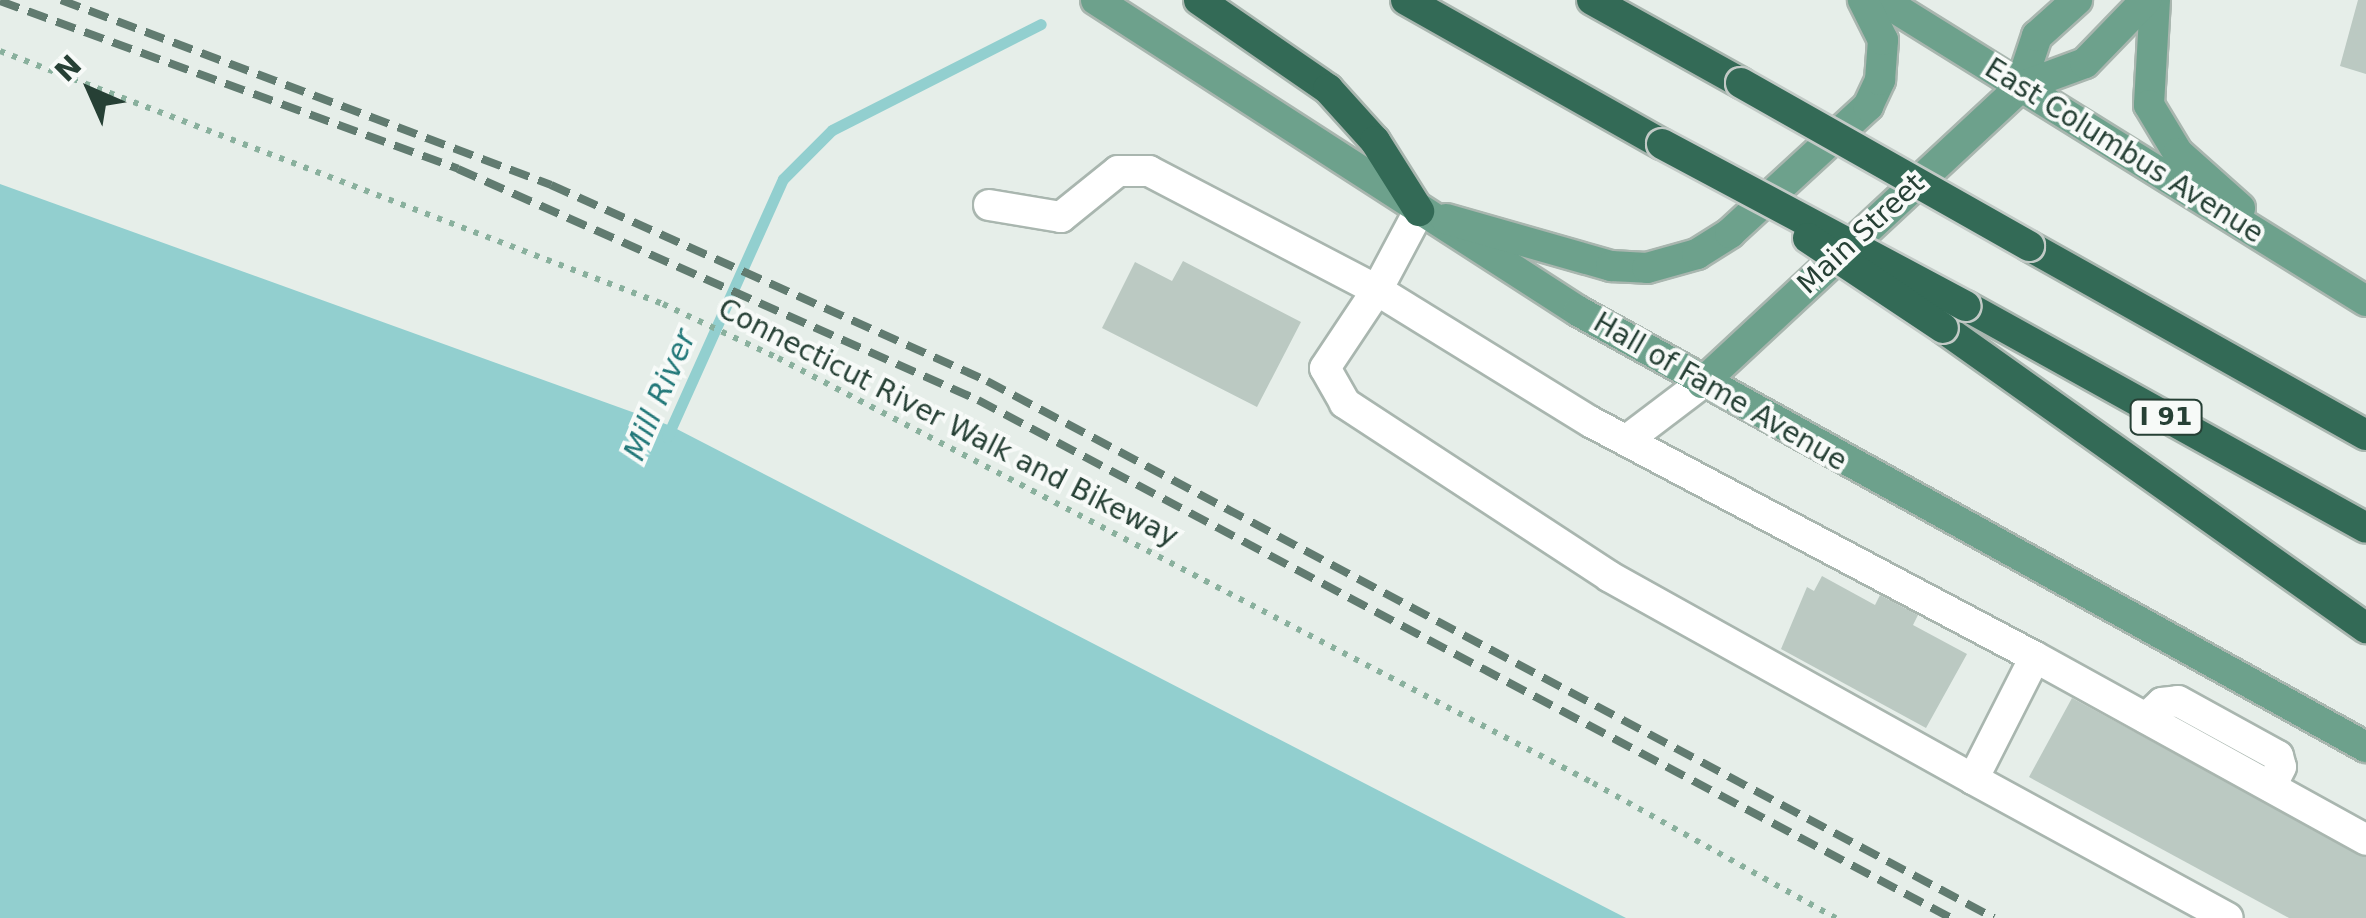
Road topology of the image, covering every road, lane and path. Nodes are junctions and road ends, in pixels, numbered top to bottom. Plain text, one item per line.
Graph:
1 (1096, 0) edge
2 (1199, 0) edge
3 (1406, 0) edge
4 (1592, 0) edge
5 (1863, 0) edge
6 (1882, 0) edge
7 (2077, 0) edge
8 (2146, 0) edge
9 (2155, 0) edge
10 (0, 52) edge
11 (2020, 87) junction
12 (1662, 144) junction
13 (989, 205) dead end
14 (1419, 211) junction
15 (2286, 252) junction
16 (1377, 290) junction
17 (2366, 302) edge
18 (1702, 383) junction
19 (2366, 435) edge
20 (1627, 440) junction
21 (2366, 528) edge
22 (2366, 628) edge
23 (2035, 657) junction
24 (2366, 746) edge
25 (1973, 779) junction
26 (2366, 840) edge
27 (1836, 918) edge
28 (2228, 918) edge

1 - 14 main road, Hall of Fame Avenue
2 - 14 highway
3 - 12 highway, I 91
4 - 19 highway, bridge
5 - 14 main road
6 - 11 main road, East Columbus Avenue
7 - 11 main road, Main Street
8 - 11 main road, Main Street
9 - 15 main road
10 - 27 path, Connecticut River Walk and Bikeway
11 - 15 main road, East Columbus Avenue
11 - 18 main road, Main Street
12 - 21 highway, I 91, bridge
12 - 22 highway, bridge
13 - 16 lane
14 - 16 lane
14 - 18 main road, Hall of Fame Avenue
15 - 17 main road, East Columbus Avenue
16 - 20 lane
16 - 25 lane
18 - 20 lane
18 - 24 main road, Hall of Fame Avenue
20 - 23 lane
23 - 25 lane
23 - 26 lane
25 - 28 lane

